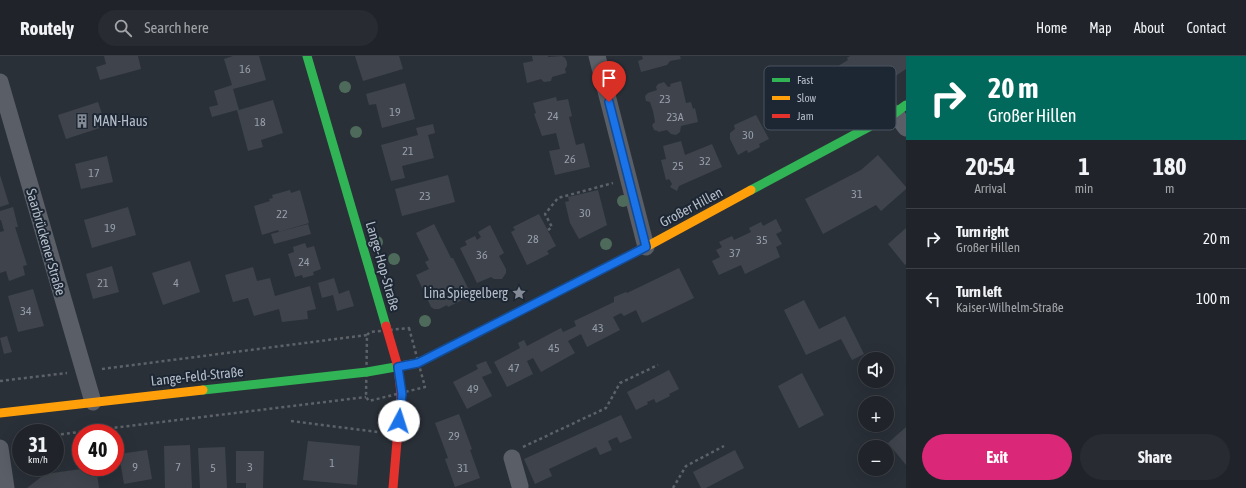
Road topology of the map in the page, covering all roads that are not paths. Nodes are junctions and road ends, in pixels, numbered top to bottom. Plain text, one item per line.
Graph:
1 (306, 56) edge
2 (597, 56) edge
3 (0, 82) edge
4 (900, 109) edge
5 (906, 128) edge
6 (861, 130) edge
7 (646, 247) junction
8 (398, 367) junction
9 (93, 402) junction
10 (0, 413) edge
11 (0, 448) edge
12 (512, 458) road end
13 (519, 487) edge
14 (6, 488) edge
15 (393, 488) edge

1 - 8 street, Lange-Hop-Straße
2 - 7 street
3 - 9 street, Saarbrückener Straße
4 - 5 street
6 - 7 street, Großer Hillen
7 - 8 street, Großer Hillen
8 - 9 street, Lange-Feld-Straße
8 - 15 street, Lange-Hop-Straße
9 - 10 street, Lange-Feld-Straße
11 - 14 street
12 - 13 street

